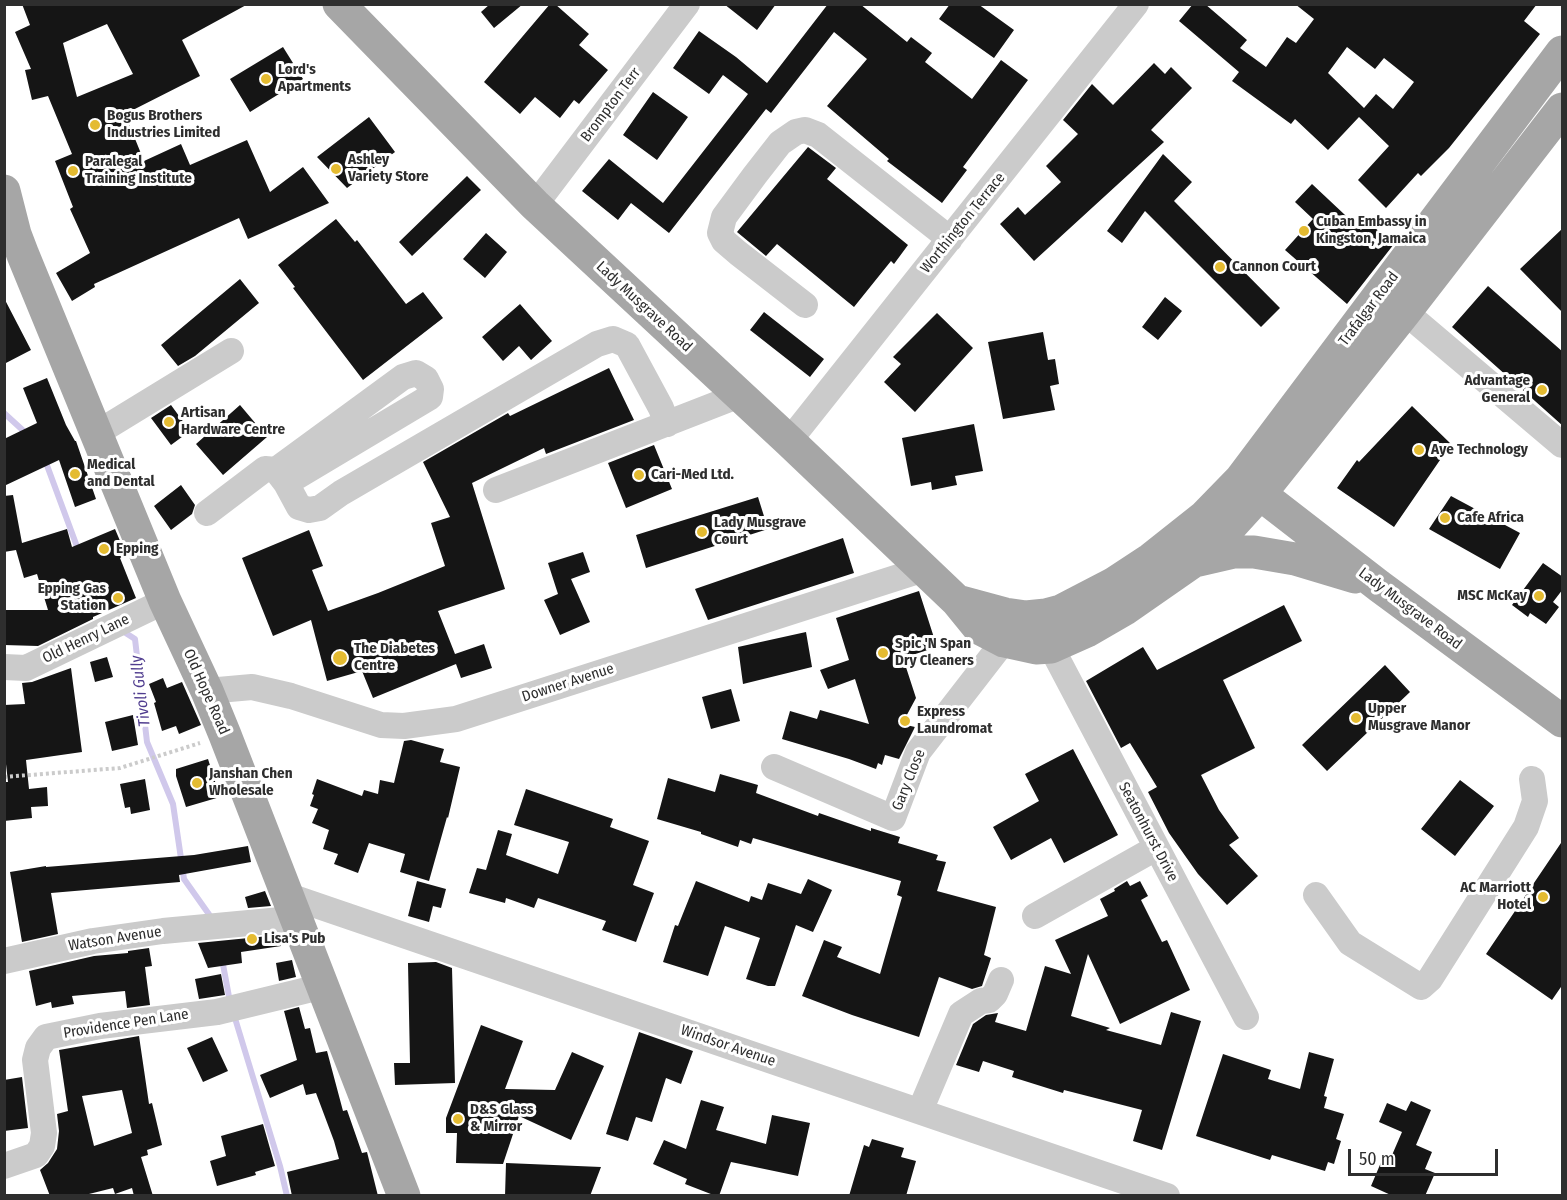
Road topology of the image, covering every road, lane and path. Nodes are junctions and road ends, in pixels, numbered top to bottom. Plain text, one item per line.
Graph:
1 (339, 4) edge
2 (687, 4) edge
3 (1136, 4) edge
4 (1563, 51) edge
5 (1563, 110) edge
6 (4, 191) edge
7 (535, 206) junction
8 (950, 239) junction
9 (805, 304) dead end
10 (1405, 312) junction
11 (231, 351) dead end
12 (740, 395) junction
13 (1329, 406) junction
14 (666, 424) junction
15 (97, 433) junction
16 (789, 441) junction
17 (1563, 445) edge
18 (281, 476) junction
19 (1250, 486) junction
20 (496, 490) dead end
21 (207, 513) dead end
22 (1316, 538) junction
23 (1194, 561) junction
24 (924, 569) junction
25 (1379, 586) junction
26 (165, 601) junction
27 (957, 601) junction
28 (1004, 641) junction
29 (1051, 647) junction
30 (4, 667) edge
31 (207, 691) junction
32 (1563, 721) edge
33 (225, 735) junction
34 (774, 767) dead end
35 (4, 777) edge
36 (1532, 779) dead end
37 (1156, 848) junction
38 (1316, 895) dead end
39 (293, 906) junction
40 (1035, 916) dead end
41 (4, 961) edge
42 (1001, 980) dead end
43 (324, 986) junction
44 (1246, 1017) dead end
45 (920, 1111) junction
46 (4, 1166) edge
47 (404, 1196) edge
48 (1167, 1196) edge

1 - 7 main road, Lady Musgrave Road
2 - 7 street, Brompton Terr
3 - 8 street, Worthington Terrace
4 - 19 main road, Trafalgar Road
5 - 10 main road, Trafalgar Road
6 - 15 main road, Old Hope Road
7 - 12 main road, Lady Musgrave Road
8 - 9 street
8 - 16 street, Worthington Terrace
10 - 13 main road, Trafalgar Road
10 - 17 street
11 - 15 street
12 - 14 street
12 - 16 main road, Lady Musgrave Road
13 - 19 main road, Trafalgar Road
13 - 22 main road
14 - 18 street
14 - 20 street
15 - 26 main road, Old Hope Road
16 - 24 main road, Lady Musgrave Road
18 - 18 street
18 - 21 street
19 - 22 main road, Lady Musgrave Road
19 - 23 main road, Lady Musgrave Road
19 - 27 main road, Lady Musgrave Road
22 - 25 main road, Lady Musgrave Road
23 - 25 main road
23 - 29 main road, Lady Musgrave Road
24 - 27 main road, Lady Musgrave Road
24 - 31 street, Downer Avenue
25 - 32 main road, Lady Musgrave Road
26 - 30 street, Old Henry Lane
26 - 31 main road, Old Hope Road
27 - 28 main road, Lady Musgrave Road
28 - 29 main road, Lady Musgrave Road
28 - 34 street, Gary Close
29 - 37 street, Seatonhurst Drive
31 - 33 main road, Old Hope Road
33 - 35 path
33 - 39 main road, Old Hope Road
36 - 38 street
37 - 40 street
37 - 44 street, Seatonhurst Drive
39 - 41 street, Watson Avenue
39 - 43 main road, Old Hope Road
39 - 45 street, Windsor Avenue
42 - 45 street
43 - 46 street, Providence Pen Lane
43 - 47 main road, Old Hope Road
45 - 48 street, Windsor Avenue

